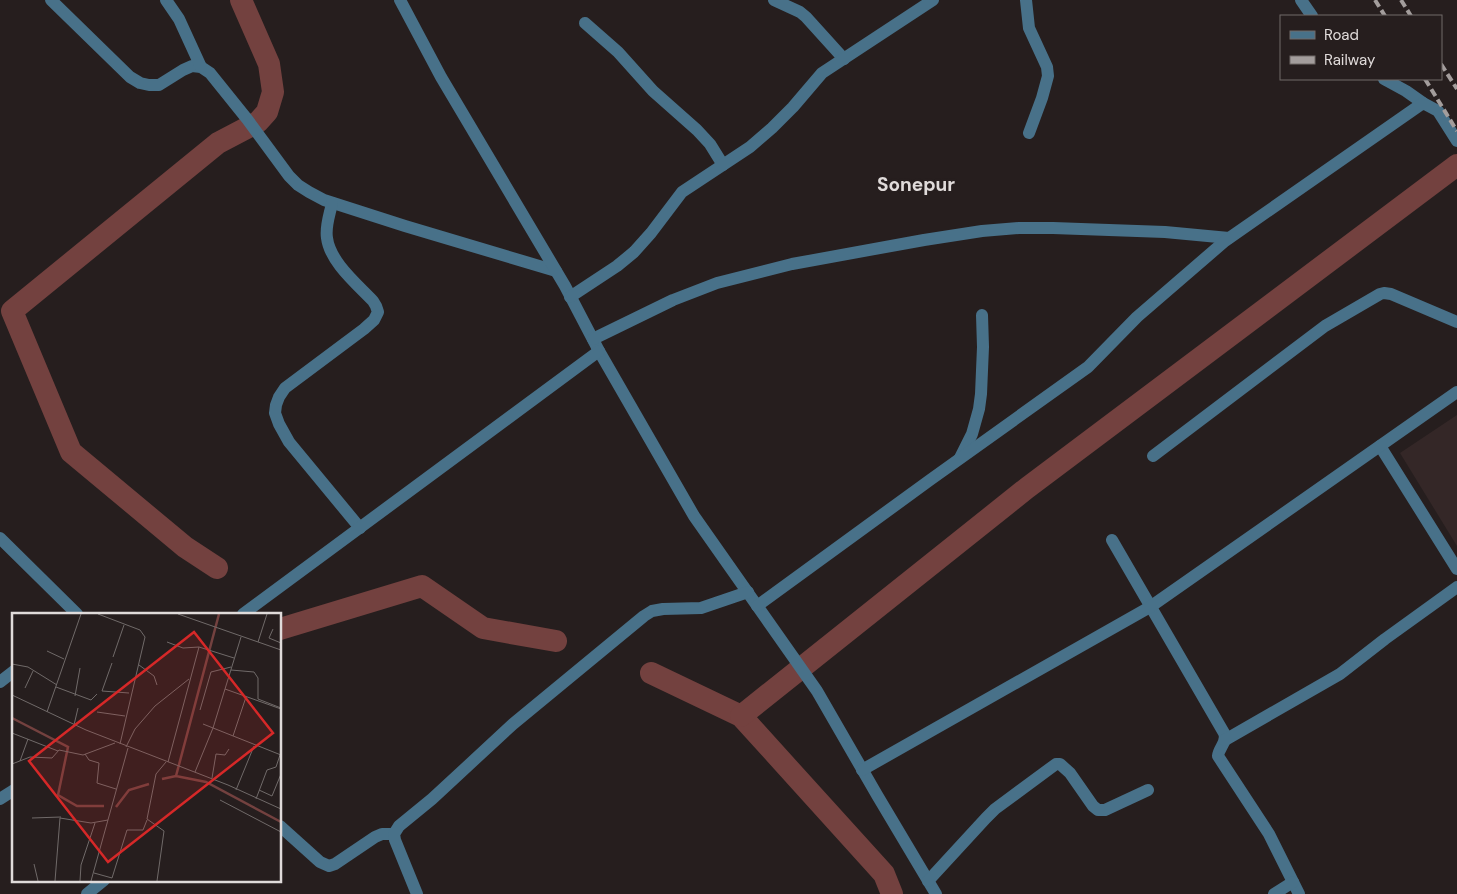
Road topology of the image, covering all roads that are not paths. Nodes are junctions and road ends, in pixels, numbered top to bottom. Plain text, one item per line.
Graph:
1 (51, 0) edge
2 (166, 0) edge
3 (400, 0) edge
4 (774, 0) edge
5 (933, 0) edge
6 (1026, 0) edge
7 (1301, 0) edge
8 (1311, 15) edge
9 (585, 23) dead end
10 (844, 59) junction
11 (201, 67) junction
12 (1386, 80) edge
13 (1423, 103) junction
14 (1029, 133) dead end
15 (1457, 142) edge
16 (723, 165) junction
17 (332, 202) junction
18 (1229, 238) junction
19 (556, 271) junction
20 (570, 297) junction
21 (982, 315) dead end
22 (1457, 322) edge
23 (593, 339) junction
24 (599, 351) junction
25 (1457, 392) edge
26 (1380, 446) junction
27 (1153, 456) dead end
28 (958, 460) junction
29 (360, 528) junction
30 (0, 538) edge
31 (1112, 540) dead end
32 (1457, 569) edge
33 (1457, 587) edge
34 (748, 592) junction
35 (757, 606) junction
36 (1150, 607) junction
37 (76, 613) edge
38 (244, 613) edge
39 (12, 673) edge
40 (0, 682) edge
41 (1225, 740) junction
42 (862, 770) junction
43 (1148, 790) dead end
44 (12, 791) edge
45 (0, 799) edge
46 (281, 827) edge
47 (394, 834) junction
48 (928, 881) junction
49 (102, 882) edge
50 (1296, 888) edge
51 (87, 894) edge
52 (417, 894) edge
53 (936, 894) edge
54 (1274, 894) edge

1 - 11 street
2 - 11 street
3 - 19 street
4 - 10 street
5 - 10 street
6 - 14 street
7 - 8 street
9 - 16 street
10 - 16 street
11 - 17 street
12 - 13 street
13 - 15 street
13 - 18 street
16 - 20 street
17 - 19 street
17 - 29 street
18 - 23 street
18 - 28 street
19 - 20 street
20 - 23 street
21 - 28 street
22 - 27 street
23 - 24 street
24 - 29 street
24 - 34 street
25 - 26 street
26 - 32 street
26 - 36 street
28 - 35 street
29 - 38 street
30 - 37 street
31 - 36 street
33 - 41 street
34 - 35 street
34 - 47 street
35 - 42 street
36 - 41 street
36 - 42 street
39 - 40 street
41 - 50 street
42 - 48 street
43 - 48 street
44 - 45 street
46 - 47 street
47 - 52 street
48 - 53 street
49 - 51 street
50 - 54 street

